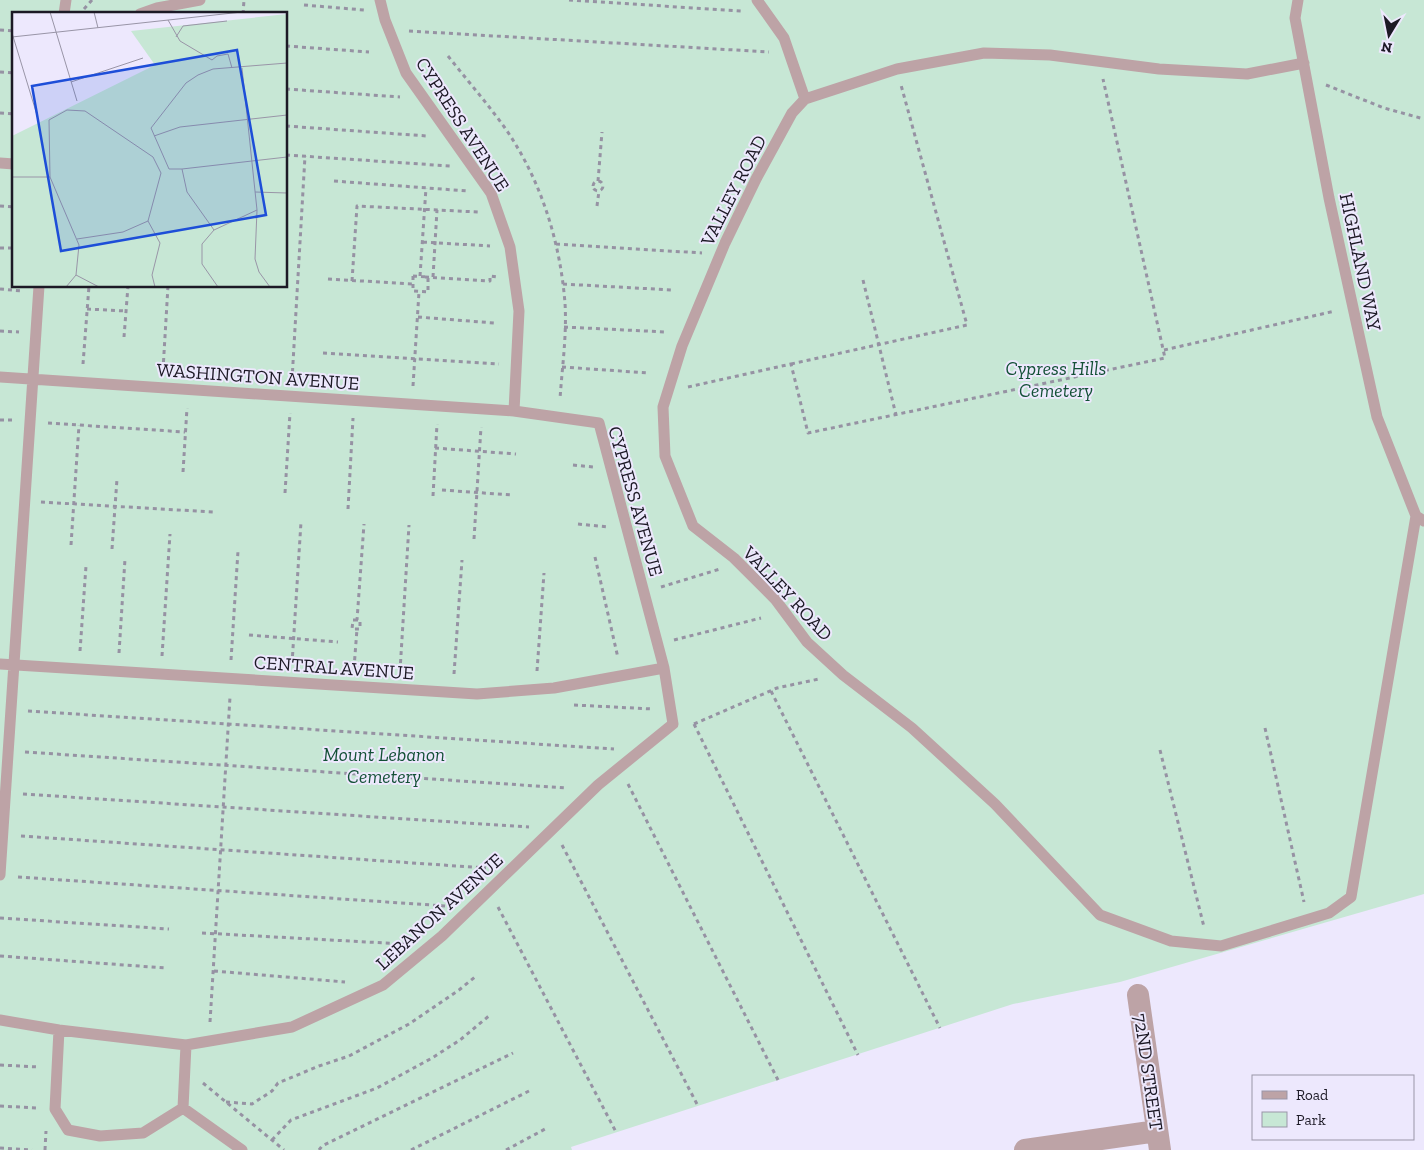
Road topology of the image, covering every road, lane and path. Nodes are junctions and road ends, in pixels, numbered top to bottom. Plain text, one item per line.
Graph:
1 (200, 0) edge
2 (569, 0) edge
3 (757, 0) edge
4 (1298, 0) edge
5 (304, 5) dead end
6 (381, 6) edge
7 (741, 11) dead end
8 (146, 12) edge
9 (389, 30) junction
10 (288, 46) edge
11 (369, 52) dead end
12 (770, 52) dead end
13 (448, 56) dead end
14 (1099, 62) junction
15 (1304, 63) junction
16 (897, 69) junction
17 (1307, 78) junction
18 (288, 89) edge
19 (424, 99) junction
20 (805, 99) junction
21 (1424, 119) edge
22 (288, 126) edge
23 (602, 132) dead end
24 (453, 138) junction
25 (288, 155) edge
26 (305, 156) junction
27 (473, 167) junction
28 (334, 181) dead end
29 (598, 181) junction
30 (426, 188) junction
31 (599, 191) junction
32 (491, 193) junction
33 (597, 206) dead end
34 (425, 209) junction
35 (437, 210) junction
36 (498, 214) junction
37 (423, 242) junction
38 (435, 243) junction
39 (556, 244) junction
40 (510, 247) junction
41 (708, 254) dead end
42 (420, 276) junction
43 (431, 277) junction
44 (515, 278) junction
45 (328, 279) dead end
46 (352, 280) junction
47 (863, 280) dead end
48 (413, 284) junction
49 (562, 284) junction
50 (39, 288) edge
51 (89, 288) edge
52 (128, 288) edge
53 (168, 288) edge
54 (672, 290) dead end
55 (419, 292) junction
56 (1353, 307) junction
57 (87, 308) junction
58 (126, 311) junction
59 (418, 317) junction
60 (494, 322) dead end
61 (564, 327) junction
62 (666, 332) dead end
63 (124, 337) dead end
64 (879, 345) junction
65 (1163, 350) junction
66 (323, 353) dead end
67 (415, 359) junction
68 (791, 364) junction
69 (517, 365) junction
70 (562, 367) junction
71 (649, 373) dead end
72 (0, 377) edge
73 (34, 379) junction
74 (82, 382) junction
75 (162, 388) junction
76 (188, 390) junction
77 (667, 392) junction
78 (291, 396) junction
79 (354, 400) junction
80 (412, 404) junction
81 (438, 406) junction
82 (482, 409) junction
83 (514, 411) junction
84 (896, 415) junction
85 (560, 417) junction
86 (0, 420) edge
87 (30, 422) junction
88 (79, 425) junction
89 (185, 432) junction
90 (435, 448) junction
91 (480, 451) junction
92 (516, 454) dead end
93 (183, 472) dead end
94 (117, 479) dead end
95 (442, 490) dead end
96 (285, 492) dead end
97 (477, 493) junction
98 (512, 495) dead end
99 (432, 496) dead end
100 (25, 501) junction
101 (74, 504) junction
102 (115, 507) junction
103 (348, 509) dead end
104 (213, 512) dead end
105 (1420, 518) edge
106 (301, 522) dead end
107 (364, 524) dead end
108 (578, 524) dead end
109 (409, 525) dead end
110 (627, 529) junction
111 (170, 534) dead end
112 (474, 539) dead end
113 (71, 545) dead end
114 (112, 549) dead end
115 (238, 551) dead end
116 (595, 557) dead end
117 (125, 559) dead end
118 (462, 560) dead end
119 (86, 566) dead end
120 (720, 569) dead end
121 (544, 572) dead end
122 (644, 592) junction
123 (761, 618) dead end
124 (249, 635) dead end
125 (294, 639) junction
126 (338, 642) dead end
127 (658, 644) junction
128 (0, 664) edge
129 (13, 665) junction
130 (664, 668) junction
131 (79, 669) junction
132 (118, 672) junction
133 (160, 674) junction
134 (622, 676) junction
135 (827, 677) dead end
136 (230, 678) junction
137 (291, 682) junction
138 (352, 686) junction
139 (399, 689) junction
140 (536, 689) junction
141 (771, 691) junction
142 (451, 692) junction
143 (572, 704) dead end
144 (10, 710) junction
145 (671, 710) junction
146 (229, 724) junction
147 (673, 724) junction
148 (694, 724) junction
149 (1265, 728) dead end
150 (641, 750) junction
151 (1160, 750) dead end
152 (8, 751) junction
153 (226, 765) junction
154 (620, 768) junction
155 (593, 790) junction
156 (5, 793) junction
157 (224, 806) junction
158 (554, 828) junction
159 (3, 835) junction
160 (221, 849) junction
161 (511, 870) junction
162 (5, 876) edge
163 (218, 890) junction
164 (489, 891) junction
165 (471, 908) junction
166 (0, 918) edge
167 (1308, 920) junction
168 (169, 928) dead end
169 (202, 933) dead end
170 (216, 934) junction
171 (1208, 944) junction
172 (430, 946) junction
173 (0, 956) edge
174 (166, 968) dead end
175 (214, 971) junction
176 (475, 977) dead end
177 (383, 985) junction
178 (1138, 994) dead end
179 (490, 1015) dead end
180 (0, 1020) edge
181 (940, 1028) dead end
182 (59, 1030) junction
183 (209, 1041) junction
184 (186, 1045) junction
185 (513, 1052) dead end
186 (858, 1055) dead end
187 (0, 1065) edge
188 (57, 1068) junction
189 (778, 1080) dead end
190 (211, 1090) dead end
191 (529, 1091) dead end
192 (226, 1102) junction
193 (0, 1106) edge
194 (698, 1106) dead end
195 (183, 1108) junction
196 (55, 1109) junction
197 (546, 1128) dead end
198 (616, 1132) dead end
199 (272, 1140) junction
200 (1158, 1141) edge
201 (0, 1148) edge
202 (32, 1150) edge
203 (242, 1150) edge
204 (284, 1150) edge
205 (319, 1150) edge
206 (411, 1150) edge
207 (506, 1150) edge
208 (1026, 1150) edge

1 - 8 lane
2 - 7 path
3 - 20 lane
4 - 15 lane, HIGHLAND WAY
5 - 6 path
6 - 9 lane, CYPRESS AVENUE
9 - 12 path
9 - 19 lane, CYPRESS AVENUE
10 - 11 path
13 - 39 path
14 - 15 lane
14 - 16 lane
14 - 65 path
15 - 17 lane, HIGHLAND WAY
16 - 20 lane
16 - 64 path
17 - 21 path
17 - 56 lane, HIGHLAND WAY
18 - 19 path
19 - 24 lane, CYPRESS AVENUE
20 - 77 lane, VALLEY ROAD
22 - 24 path
23 - 29 path
24 - 27 lane, CYPRESS AVENUE
25 - 26 path
26 - 27 path
26 - 78 path
27 - 32 lane, CYPRESS AVENUE
28 - 30 path
29 - 31 path
29 - 31 path
30 - 32 path
30 - 34 path
31 - 33 path
32 - 36 lane, CYPRESS AVENUE
34 - 35 path
34 - 37 path
34 - 46 path
35 - 36 path
35 - 38 path
36 - 40 lane, CYPRESS AVENUE
37 - 38 path
37 - 42 path
38 - 40 path
38 - 43 path
39 - 41 path
39 - 49 path
40 - 44 lane, CYPRESS AVENUE
42 - 43 path
42 - 48 path
43 - 44 path
43 - 55 path
44 - 69 lane, CYPRESS AVENUE
45 - 46 path
46 - 48 path
47 - 64 path
48 - 55 path
49 - 54 path
49 - 61 path
50 - 73 lane
51 - 57 path
52 - 58 path
53 - 75 path
55 - 59 path
56 - 65 path
56 - 105 lane, HIGHLAND WAY
57 - 58 path
57 - 74 path
58 - 63 path
59 - 60 path
59 - 67 path
61 - 62 path
61 - 70 path
64 - 68 path
64 - 84 path
65 - 84 path
66 - 67 path
67 - 69 path
67 - 80 path
68 - 77 path
68 - 84 path
69 - 83 lane, CYPRESS AVENUE
70 - 71 path
70 - 85 path
72 - 73 lane, WASHINGTON AVENUE
73 - 74 lane, WASHINGTON AVENUE
73 - 87 lane
74 - 75 lane, WASHINGTON AVENUE
75 - 76 lane, WASHINGTON AVENUE
76 - 78 lane, WASHINGTON AVENUE
76 - 89 path
77 - 171 lane, VALLEY ROAD
78 - 79 lane, WASHINGTON AVENUE
78 - 96 path
79 - 80 lane, WASHINGTON AVENUE
79 - 103 path
80 - 81 lane, WASHINGTON AVENUE
81 - 82 lane, WASHINGTON AVENUE
81 - 90 path
82 - 83 lane, WASHINGTON AVENUE
82 - 91 path
83 - 85 lane, CYPRESS AVENUE
85 - 110 lane, CYPRESS AVENUE
86 - 87 path
87 - 88 path
87 - 100 lane
88 - 89 path
88 - 101 path
89 - 93 path
90 - 91 path
90 - 99 path
91 - 92 path
91 - 97 path
94 - 102 path
95 - 97 path
97 - 98 path
97 - 112 path
100 - 101 path
100 - 129 lane
101 - 102 path
101 - 113 path
102 - 104 path
102 - 114 path
105 - 167 lane
106 - 125 path
107 - 138 path
108 - 110 path
109 - 139 path
110 - 122 lane, CYPRESS AVENUE
111 - 133 path
115 - 136 path
116 - 134 path
117 - 132 path
118 - 142 path
119 - 131 path
120 - 122 path
121 - 140 path
122 - 127 lane, CYPRESS AVENUE
123 - 127 path
124 - 125 path
125 - 126 path
125 - 137 path
127 - 130 lane, CYPRESS AVENUE
128 - 129 lane, CENTRAL AVENUE
129 - 131 lane, CENTRAL AVENUE
129 - 144 lane
130 - 134 lane, CENTRAL AVENUE
130 - 145 lane, CYPRESS AVENUE
131 - 132 lane, CENTRAL AVENUE
132 - 133 lane, CENTRAL AVENUE
133 - 136 lane, CENTRAL AVENUE
134 - 140 lane, CENTRAL AVENUE
135 - 141 path
136 - 137 lane, CENTRAL AVENUE
136 - 146 path
137 - 138 lane, CENTRAL AVENUE
138 - 139 lane, CENTRAL AVENUE
139 - 142 lane, CENTRAL AVENUE
140 - 142 lane, CENTRAL AVENUE
141 - 148 path
141 - 181 path
143 - 145 path
144 - 146 path
144 - 152 lane
145 - 147 lane, CYPRESS AVENUE
146 - 150 path
146 - 153 path
147 - 148 path
147 - 150 lane, LEBANON AVENUE
148 - 186 path
149 - 167 path
150 - 154 lane, LEBANON AVENUE
151 - 171 path
152 - 153 path
152 - 156 lane
153 - 155 path
153 - 157 path
154 - 155 lane, LEBANON AVENUE
154 - 189 path
155 - 158 lane, LEBANON AVENUE
156 - 157 path
156 - 159 lane
157 - 158 path
157 - 160 path
158 - 161 lane, LEBANON AVENUE
158 - 194 path
159 - 160 path
159 - 162 lane
160 - 161 path
160 - 163 path
161 - 164 lane, LEBANON AVENUE
162 - 163 path
163 - 165 path
163 - 170 path
164 - 165 lane, LEBANON AVENUE
164 - 198 path
165 - 172 lane, LEBANON AVENUE
166 - 168 path
167 - 171 lane
169 - 170 path
170 - 172 path
170 - 175 path
172 - 177 lane, LEBANON AVENUE
173 - 174 path
175 - 177 path
175 - 183 path
176 - 192 path
177 - 183 lane, LEBANON AVENUE
178 - 200 street, 72ND STREET
179 - 199 path
180 - 182 lane, LEBANON AVENUE
182 - 184 lane, LEBANON AVENUE
182 - 188 lane
183 - 184 lane, LEBANON AVENUE
184 - 195 lane
185 - 205 path
187 - 188 path
188 - 196 lane
190 - 192 path
191 - 206 path
192 - 199 path
193 - 196 path
195 - 196 lane
195 - 203 lane
197 - 207 path
199 - 204 path
200 - 208 street
201 - 202 path

